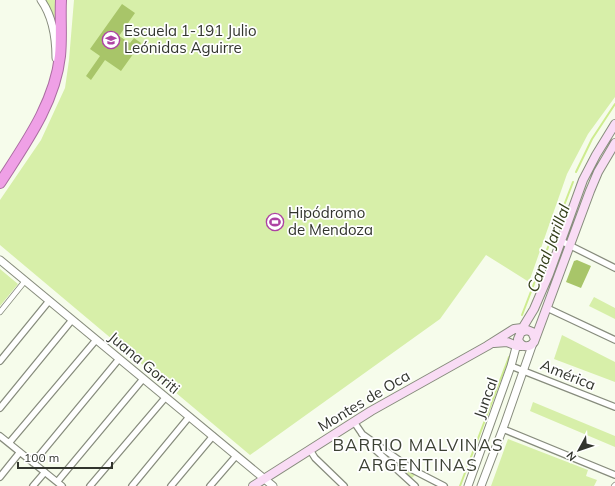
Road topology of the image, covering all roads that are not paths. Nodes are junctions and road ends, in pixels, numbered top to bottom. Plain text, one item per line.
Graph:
1 (41, 0) edge
2 (61, 0) edge
3 (56, 78) junction
4 (615, 124) edge
5 (615, 143) edge
6 (0, 183) edge
7 (561, 241) junction
8 (570, 246) junction
9 (0, 260) edge
10 (615, 268) edge
11 (25, 281) junction
12 (49, 301) junction
13 (547, 308) junction
14 (0, 312) edge
15 (72, 320) junction
16 (521, 337) junction
17 (96, 340) junction
18 (615, 340) edge
19 (534, 341) junction
20 (491, 344) junction
21 (119, 359) junction
22 (0, 361) edge
23 (511, 366) junction
24 (524, 370) junction
25 (143, 379) junction
26 (165, 398) junction
27 (615, 407) edge
28 (0, 408) edge
29 (190, 417) junction
30 (354, 422) junction
31 (503, 429) junction
32 (362, 434) junction
33 (0, 436) edge
34 (213, 436) junction
35 (9, 443) junction
36 (310, 450) junction
37 (20, 452) junction
38 (236, 456) junction
39 (33, 462) junction
40 (45, 472) junction
41 (615, 476) edge
42 (0, 477) edge
43 (264, 480) junction
44 (60, 484) edge
45 (33, 486) edge
46 (90, 486) edge
47 (132, 486) edge
48 (171, 486) edge
49 (210, 486) edge
50 (253, 486) edge
51 (272, 486) edge
52 (344, 486) edge
53 (415, 486) edge
54 (444, 486) edge
55 (468, 486) edge
56 (481, 486) edge

1 - 3 street
2 - 3 highway
3 - 6 highway
4 - 7 main road
5 - 8 main road
7 - 8 street
7 - 16 main road
8 - 10 street
8 - 13 main road
9 - 11 street, Juana Gorriti
11 - 12 street, Juana Gorriti
11 - 14 street
12 - 15 street, Juana Gorriti
12 - 22 street
13 - 18 street
13 - 19 main road
15 - 17 street, Juana Gorriti
15 - 28 street
16 - 19 main road
16 - 19 main road
16 - 20 main road, Montes de Oca
16 - 20 main road, Montes de Oca
16 - 23 street, Juncal
17 - 21 street, Juana Gorriti
17 - 35 street
19 - 24 street, Juncal
20 - 30 main road, Montes de Oca
21 - 25 street, Juana Gorriti
21 - 39 street
23 - 24 street, América
23 - 55 street, Juncal
24 - 27 street, América
24 - 31 street, Juncal
25 - 26 street, Juana Gorriti
25 - 44 street
26 - 29 street, Juana Gorriti
26 - 46 street
29 - 34 street, Juana Gorriti
29 - 47 street
30 - 32 street
30 - 36 main road, Montes de Oca
31 - 41 street
31 - 56 street, Juncal
32 - 53 street
32 - 54 street
33 - 35 street
34 - 38 street, Juana Gorriti
34 - 48 street
35 - 37 street
36 - 43 main road, Montes de Oca
36 - 52 street
37 - 39 street
37 - 42 street
38 - 43 street, Juana Gorriti
38 - 49 street
39 - 40 street
40 - 44 street
40 - 45 street
43 - 50 main road, Montes de Oca
43 - 51 street, Juana Gorriti

